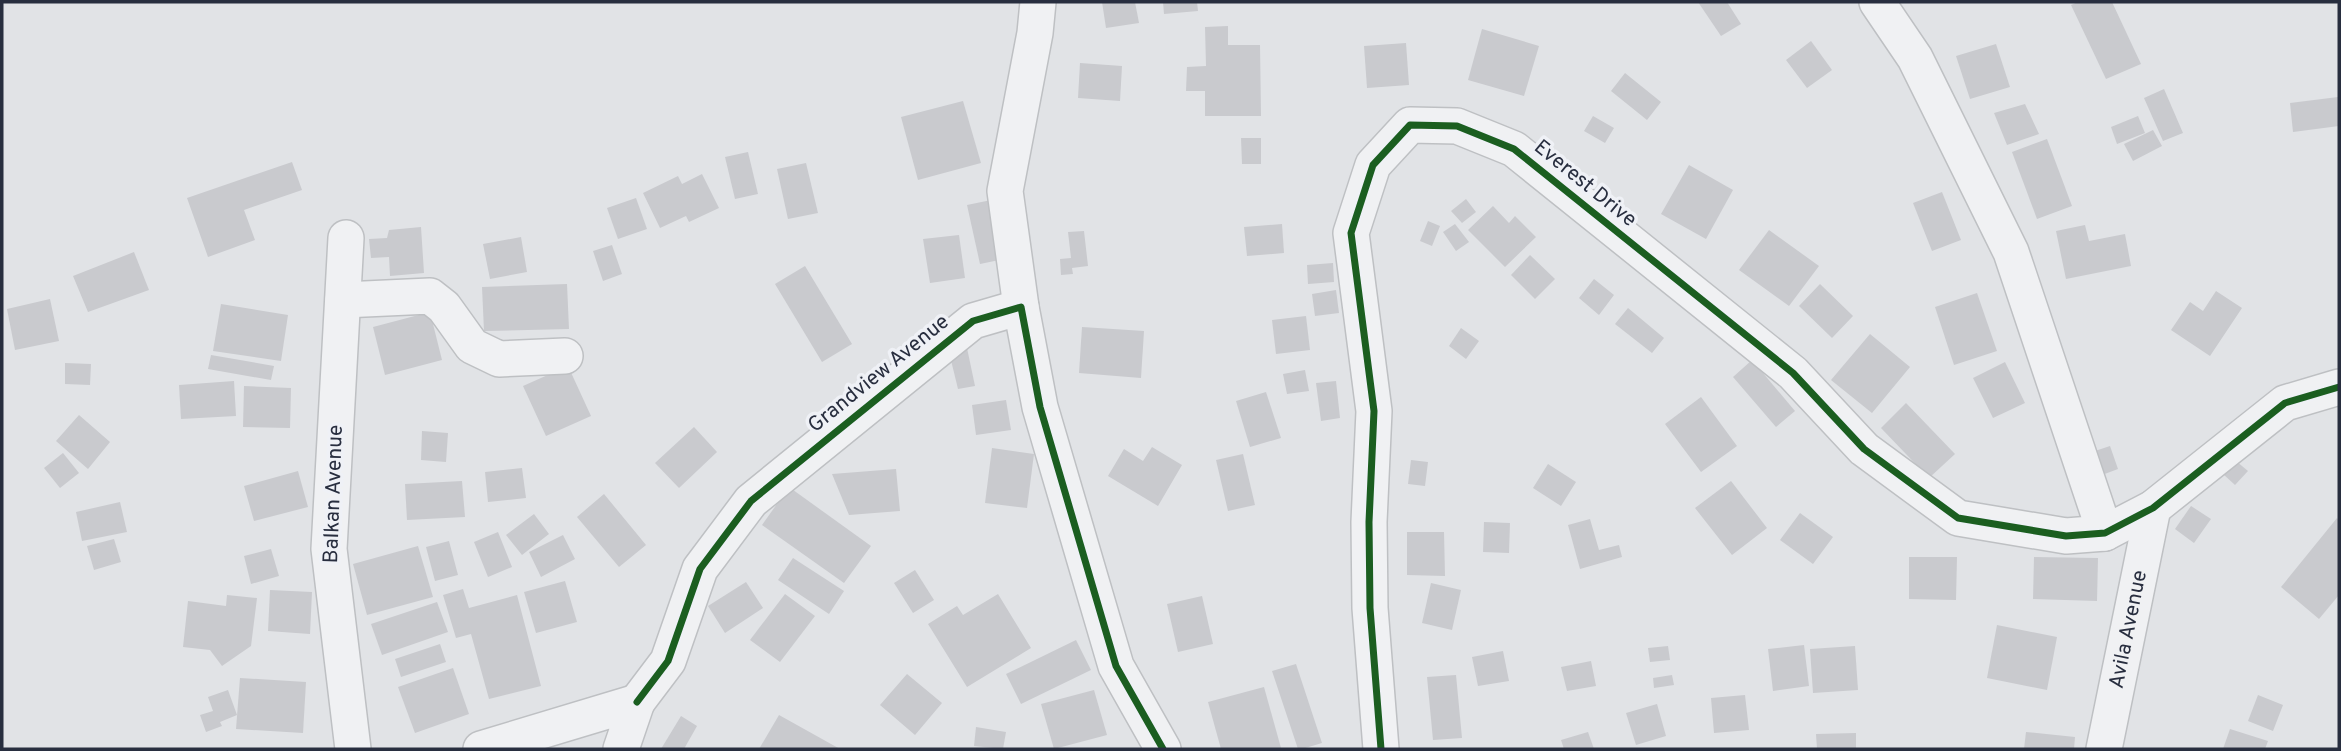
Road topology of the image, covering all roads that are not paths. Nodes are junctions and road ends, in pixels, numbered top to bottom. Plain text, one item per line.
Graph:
1 (1038, 2) edge
2 (1877, 2) edge
3 (346, 238) dead end
4 (343, 300) junction
5 (1021, 307) junction
6 (565, 356) dead end
7 (2339, 387) edge
8 (2153, 508) junction
9 (2105, 533) junction
10 (637, 702) junction
11 (353, 749) edge
12 (481, 749) edge
13 (621, 749) edge
14 (1163, 749) edge
15 (1381, 749) edge
16 (2104, 749) edge

1 - 5 street
2 - 9 street
3 - 4 street, Balkan Avenue
4 - 6 street
4 - 11 street, Balkan Avenue
5 - 10 street, Grandview Avenue
5 - 14 street
7 - 8 street, Everest Drive
8 - 9 street, Everest Drive
8 - 16 street, Avila Avenue
9 - 15 street, Everest Drive
10 - 12 street
10 - 13 street, Grandview Avenue

